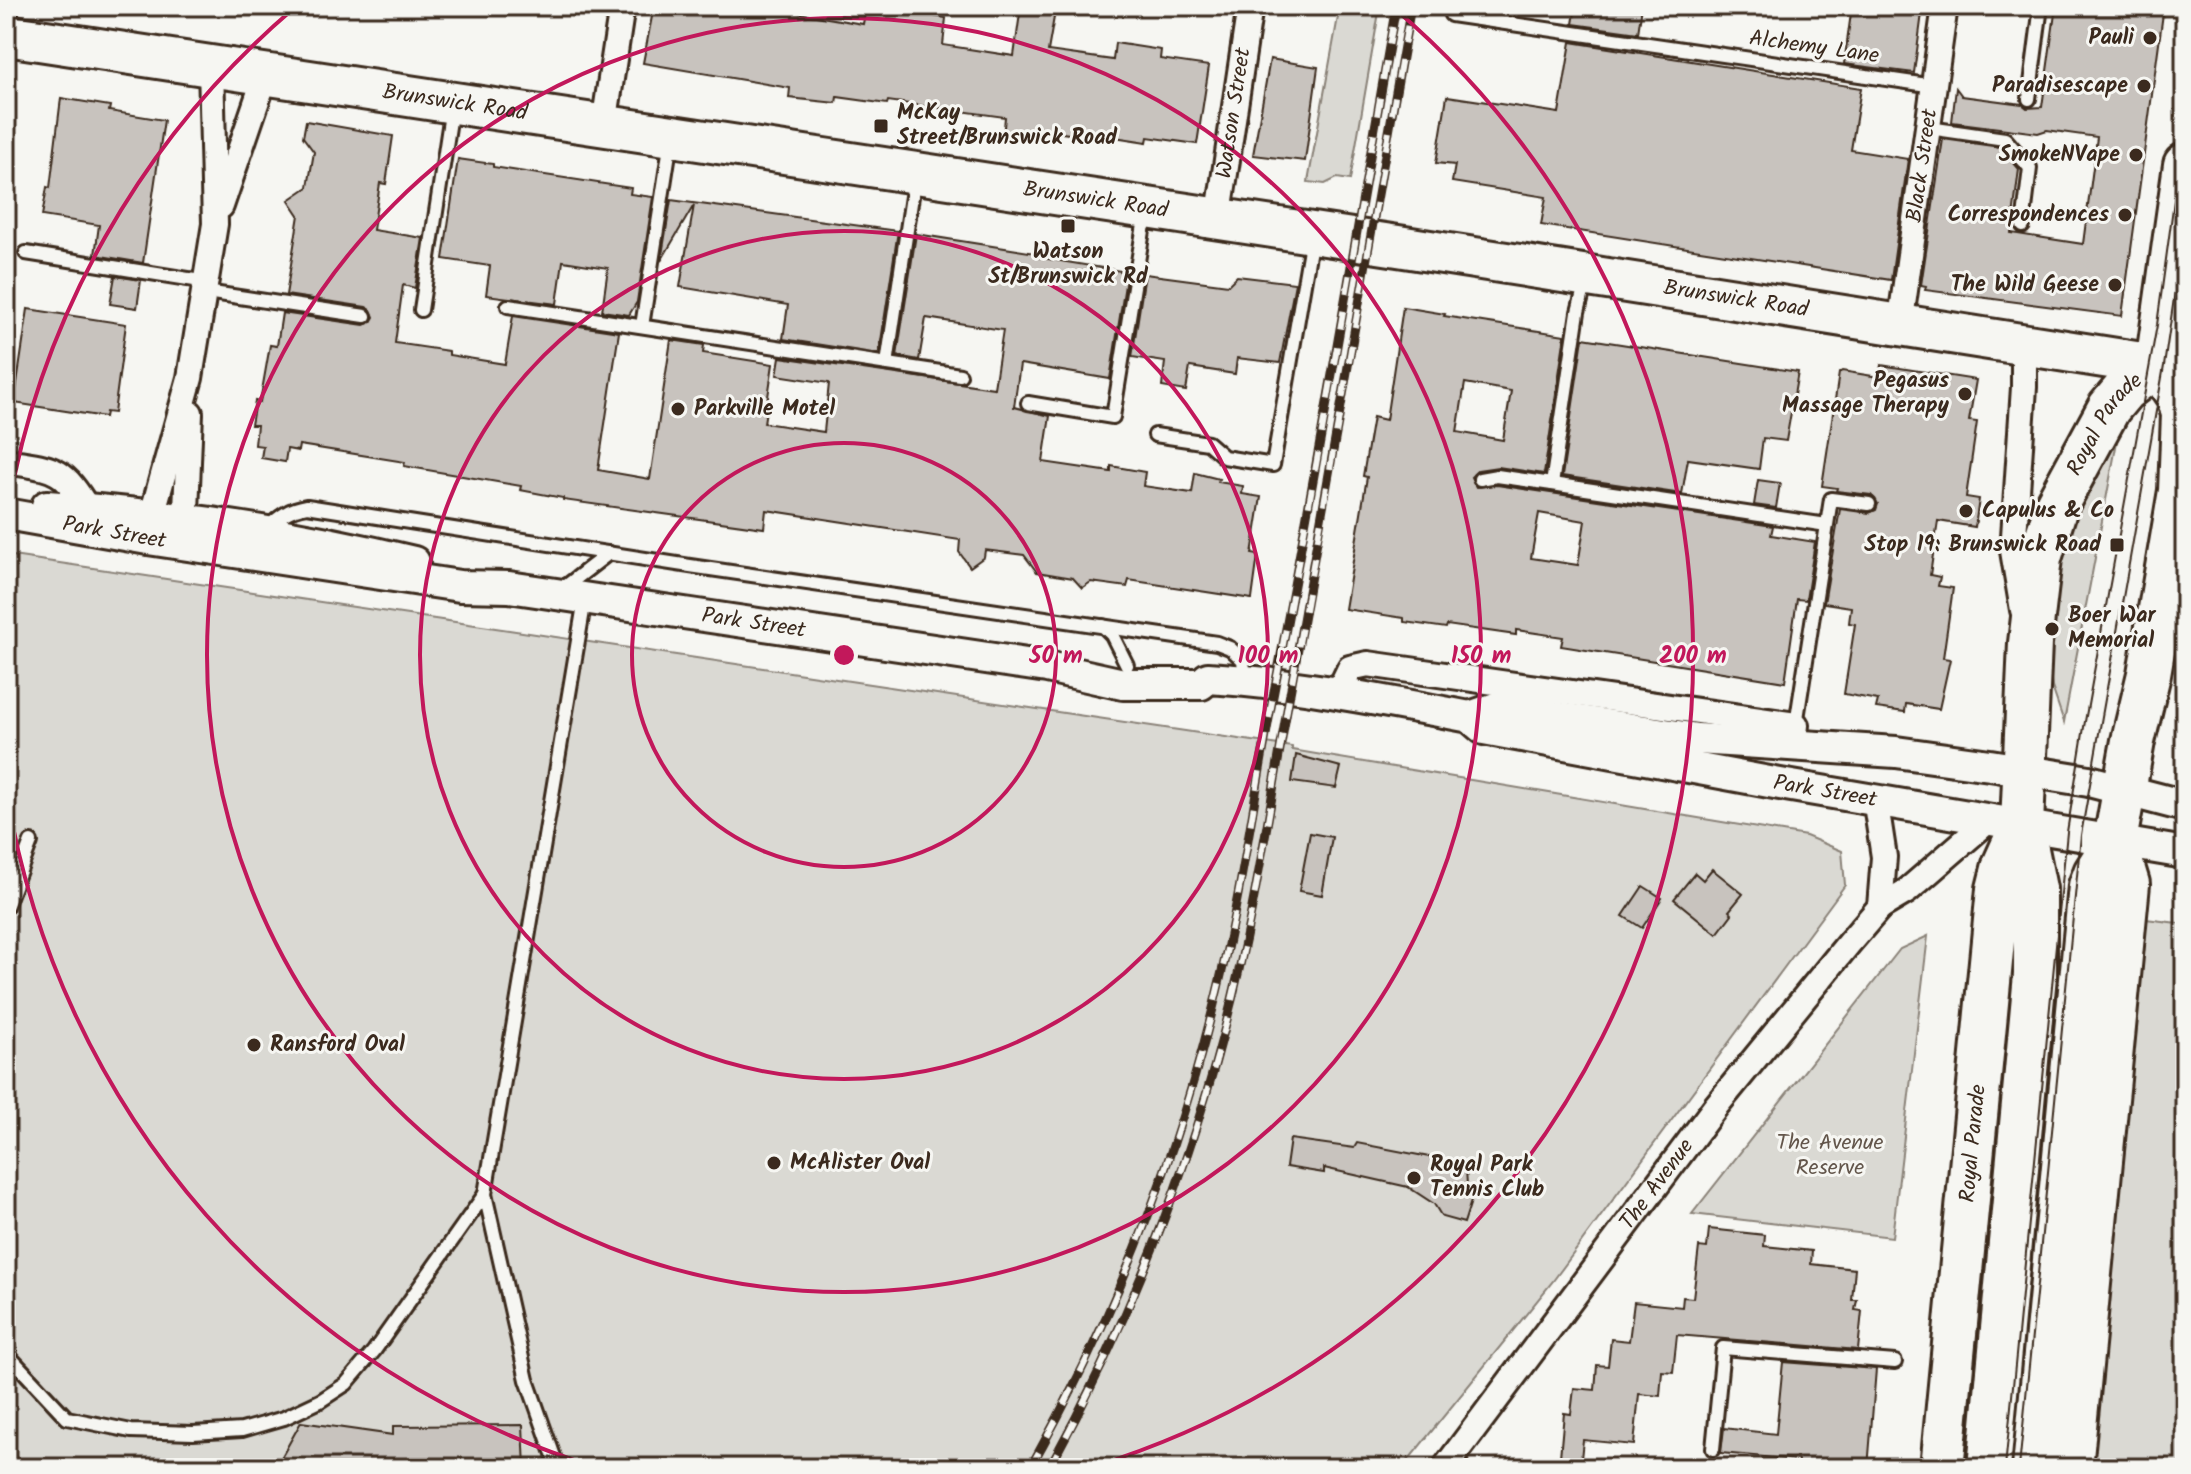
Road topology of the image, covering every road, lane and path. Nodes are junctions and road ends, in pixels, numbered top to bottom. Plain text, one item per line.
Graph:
1 (622, 6) edge
2 (1250, 6) edge
3 (1945, 6) edge
4 (2041, 6) edge
5 (1451, 15) dead end
6 (6, 35) edge
7 (211, 66) junction
8 (266, 74) junction
9 (1934, 86) junction
10 (2029, 99) dead end
11 (453, 102) junction
12 (604, 125) junction
13 (1929, 128) junction
14 (672, 136) junction
15 (2185, 165) edge
16 (916, 173) junction
17 (1146, 209) junction
18 (1218, 220) junction
19 (215, 224) junction
20 (2023, 226) dead end
21 (1313, 234) junction
22 (2180, 243) edge
23 (26, 253) dead end
24 (1587, 277) junction
25 (206, 287) junction
26 (508, 306) dead end
27 (421, 310) dead end
28 (365, 316) dead end
29 (642, 326) junction
30 (1900, 326) junction
31 (2024, 345) junction
32 (887, 364) junction
33 (2171, 367) edge
34 (960, 375) dead end
35 (190, 378) junction
36 (1028, 403) dead end
37 (1155, 435) dead end
38 (6, 461) edge
39 (1480, 479) dead end
40 (1552, 484) junction
41 (6, 503) edge
42 (1869, 504) dead end
43 (87, 508) junction
44 (6, 514) edge
45 (1827, 525) junction
46 (150, 527) junction
47 (186, 532) junction
48 (257, 543) junction
49 (609, 553) junction
50 (571, 596) junction
51 (1103, 626) junction
52 (2030, 643) junction
53 (1127, 665) junction
54 (1047, 667) junction
55 (1208, 678) junction
56 (1245, 680) junction
57 (1338, 693) junction
58 (1470, 717) junction
59 (1795, 735) junction
60 (2026, 770) junction
61 (2124, 788) junction
62 (1875, 798) junction
63 (2185, 806) edge
64 (2006, 822) junction
65 (2115, 841) junction
66 (31, 842) dead end
67 (2185, 853) edge
68 (6, 907) edge
69 (1880, 907) junction
70 (485, 1194) junction
71 (1964, 1238) junction
72 (2011, 1244) junction
73 (2074, 1251) junction
74 (6, 1341) edge
75 (1895, 1362) dead end
76 (1713, 1449) dead end
77 (558, 1468) edge
78 (1445, 1468) edge
79 (1942, 1468) edge
80 (1989, 1468) edge
81 (2034, 1468) edge
82 (2071, 1468) edge

1 - 12 street
2 - 18 street, Watson Street
3 - 9 street, Black Street
4 - 10 lane
5 - 9 lane, Alchemy Lane
6 - 7 main road, Brunswick Road
7 - 8 main road, Brunswick Road
7 - 19 street
8 - 11 main road, Brunswick Road
8 - 19 street
9 - 13 street, Black Street
11 - 12 main road, Brunswick Road
11 - 27 lane
12 - 14 main road, Brunswick Road
13 - 20 lane
13 - 30 street, Black Street
14 - 16 main road, Brunswick Road
14 - 29 lane
15 - 22 highway
16 - 17 main road, Brunswick Road
16 - 32 lane
17 - 18 main road, Brunswick Road
17 - 36 lane
18 - 21 main road, Brunswick Road
19 - 25 street
21 - 24 main road, Brunswick Road
21 - 37 lane
22 - 33 highway
23 - 25 lane
24 - 30 main road, Brunswick Road
24 - 40 lane
25 - 28 lane
25 - 35 street
26 - 29 lane
29 - 32 lane
30 - 31 main road, Brunswick Road
31 - 33 main road, Brunswick Road
31 - 52 street, Royal Parade
32 - 34 lane
33 - 52 highway, Royal Parade
33 - 61 highway, Royal Parade
35 - 46 street
35 - 47 street
38 - 43 street, Park Street
39 - 40 lane
40 - 45 lane
41 - 43 street, Park Street
42 - 45 lane
43 - 46 street, Park Street
44 - 46 street, Park Street
45 - 59 lane
46 - 47 street, Park Street
47 - 48 street, Park Street
48 - 49 lane
48 - 50 street, Park Street
49 - 50 lane
49 - 51 lane
50 - 54 street, Park Street
50 - 70 lane
51 - 53 lane
51 - 56 lane
52 - 60 highway, Royal Parade
53 - 54 street, Park Street
53 - 55 street, Park Street
54 - 55 street, Park Street
55 - 56 street, Park Street
56 - 57 street, Park Street
57 - 58 street, Park Street
57 - 59 street, Park Street
58 - 59 street, Park Street
58 - 62 street, Park Street
59 - 60 street, Park Street
60 - 61 street, Park Street
60 - 64 highway, Royal Parade
61 - 63 street, Park Street
61 - 65 highway, Royal Parade
62 - 64 street, Park Street
62 - 69 street
64 - 65 street, Park Street
64 - 69 street, The Avenue
64 - 71 highway, Royal Parade
64 - 72 highway, Royal Parade
65 - 67 street, Park Street
65 - 73 highway, Royal Parade
66 - 68 lane
69 - 78 street, The Avenue
70 - 74 lane
70 - 77 lane
71 - 72 highway
71 - 79 highway, Royal Parade
72 - 80 highway, Royal Parade
73 - 81 highway, Royal Parade
73 - 82 highway, Royal Parade
75 - 76 lane

